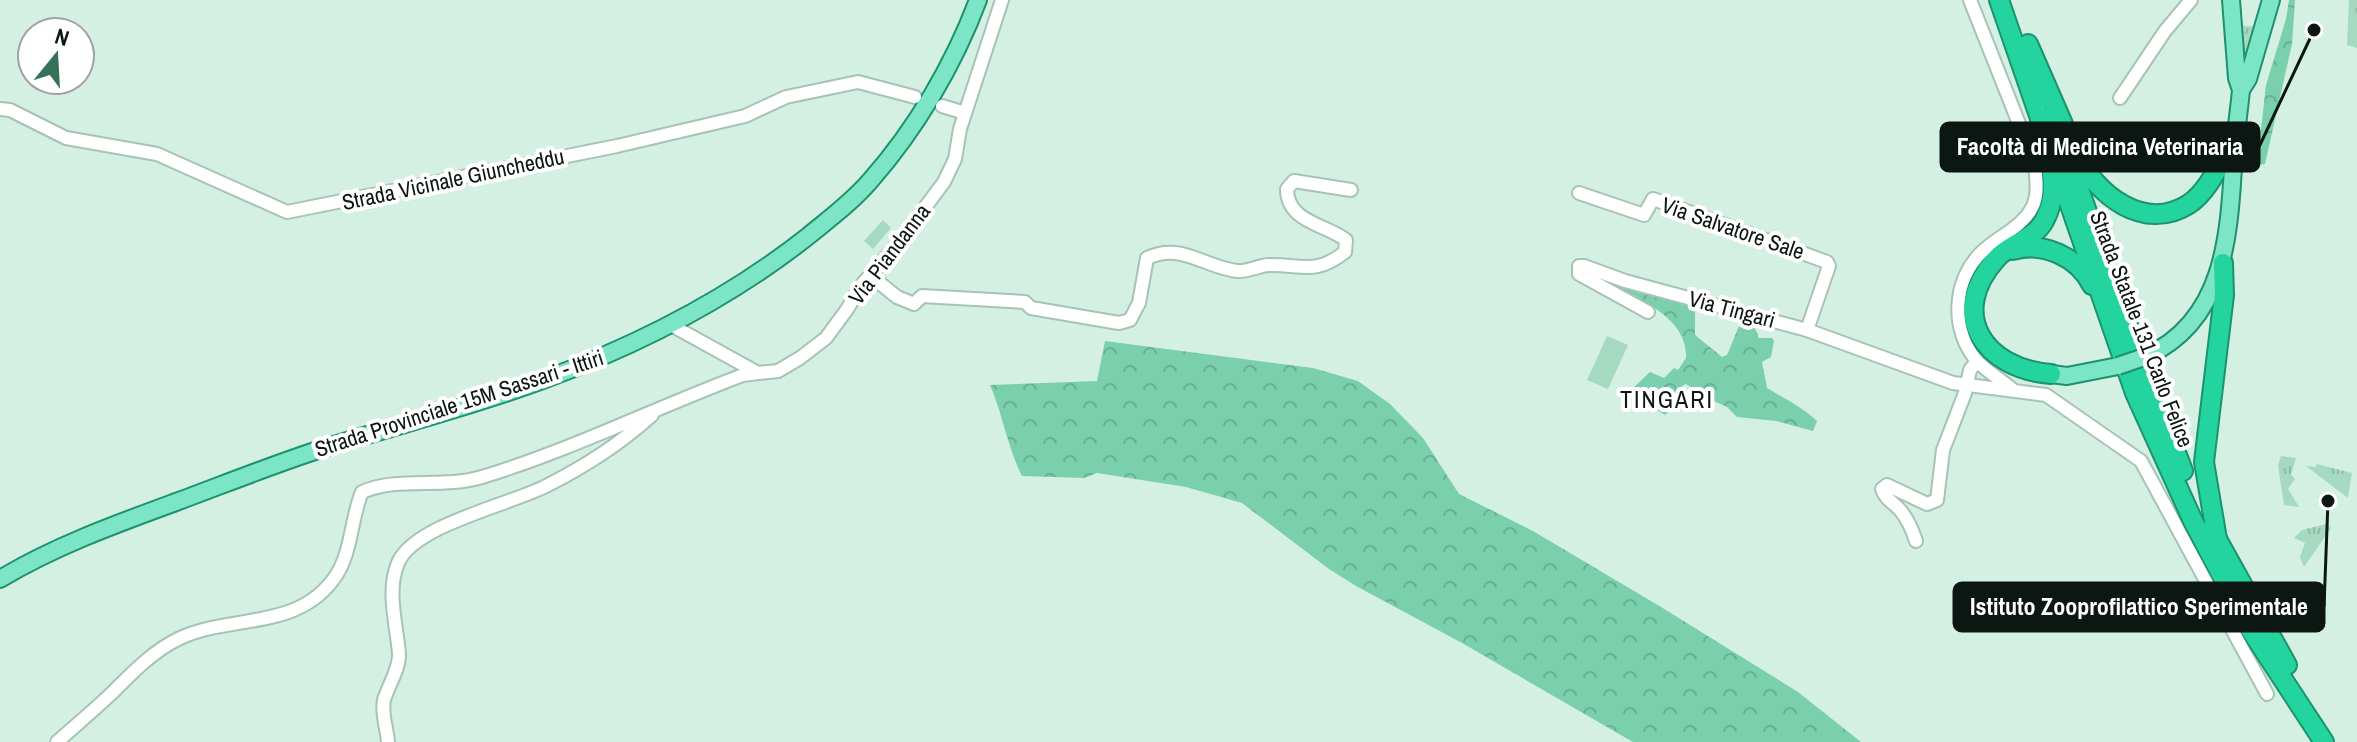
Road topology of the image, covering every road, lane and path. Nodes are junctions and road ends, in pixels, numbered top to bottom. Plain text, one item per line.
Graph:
1 (978, 0) edge
2 (1002, 0) edge
3 (1970, 0) edge
4 (1999, 0) edge
5 (2013, 0) edge
6 (2191, 0) edge
7 (2271, 0) edge
8 (2231, 3) edge
9 (2264, 18) junction
10 (2028, 44) junction
11 (2025, 69) junction
12 (2241, 90) junction
13 (915, 97) dead end
14 (2120, 98) dead end
15 (942, 106) dead end
16 (0, 109) edge
17 (965, 113) junction
18 (2235, 137) junction
19 (1351, 190) dead end
20 (1579, 193) dead end
21 (1999, 255) junction
22 (2223, 263) junction
23 (871, 276) junction
24 (1648, 312) dead end
25 (2109, 316) junction
26 (671, 325) junction
27 (1807, 330) junction
28 (1977, 361) junction
29 (758, 373) junction
30 (2051, 374) junction
31 (1966, 386) junction
32 (2013, 390) junction
33 (2046, 395) junction
34 (661, 408) junction
35 (2217, 539) junction
36 (1916, 541) dead end
37 (0, 579) edge
38 (2267, 694) dead end
39 (57, 742) edge
40 (388, 742) edge
41 (2324, 742) edge
42 (2336, 742) edge

1 - 26 main road, Strada Provinciale 15M Sassari - Ittiri
2 - 17 street, Via Piandanna
3 - 28 street
4 - 11 highway, Strada Statale 131 Carlo Felice
5 - 10 highway, Strada Statale 131 Carlo Felice
6 - 14 street
7 - 9 main road
8 - 9 main road
8 - 12 main road
9 - 12 main road
10 - 18 highway
10 - 35 highway, Strada Statale 131 Carlo Felice
11 - 21 highway
11 - 25 highway, Strada Statale 131 Carlo Felice
12 - 18 main road
13 - 16 street, Strada Vicinale Giuncheddu
15 - 17 street
17 - 23 street, Via Piandanna
18 - 22 main road
19 - 23 street
20 - 27 street, Via Salvatore Sale
21 - 25 highway
21 - 30 highway
22 - 30 main road, bridge
22 - 35 highway
23 - 29 street, Via Piandanna
24 - 27 street, Via Tingari
25 - 41 highway, Strada Statale 131 Carlo Felice
26 - 29 street
26 - 37 main road, Strada Provinciale 15M Sassari - Ittiri
27 - 31 street, Via Tingari
28 - 31 street
28 - 32 street
29 - 34 street, Via Piandanna
30 - 33 street
31 - 32 street, Via Tingari
31 - 36 street
32 - 33 street, Via Tingari
33 - 38 street
34 - 39 street, Via Piandanna
34 - 40 street
35 - 42 highway, Strada Statale 131 Carlo Felice

